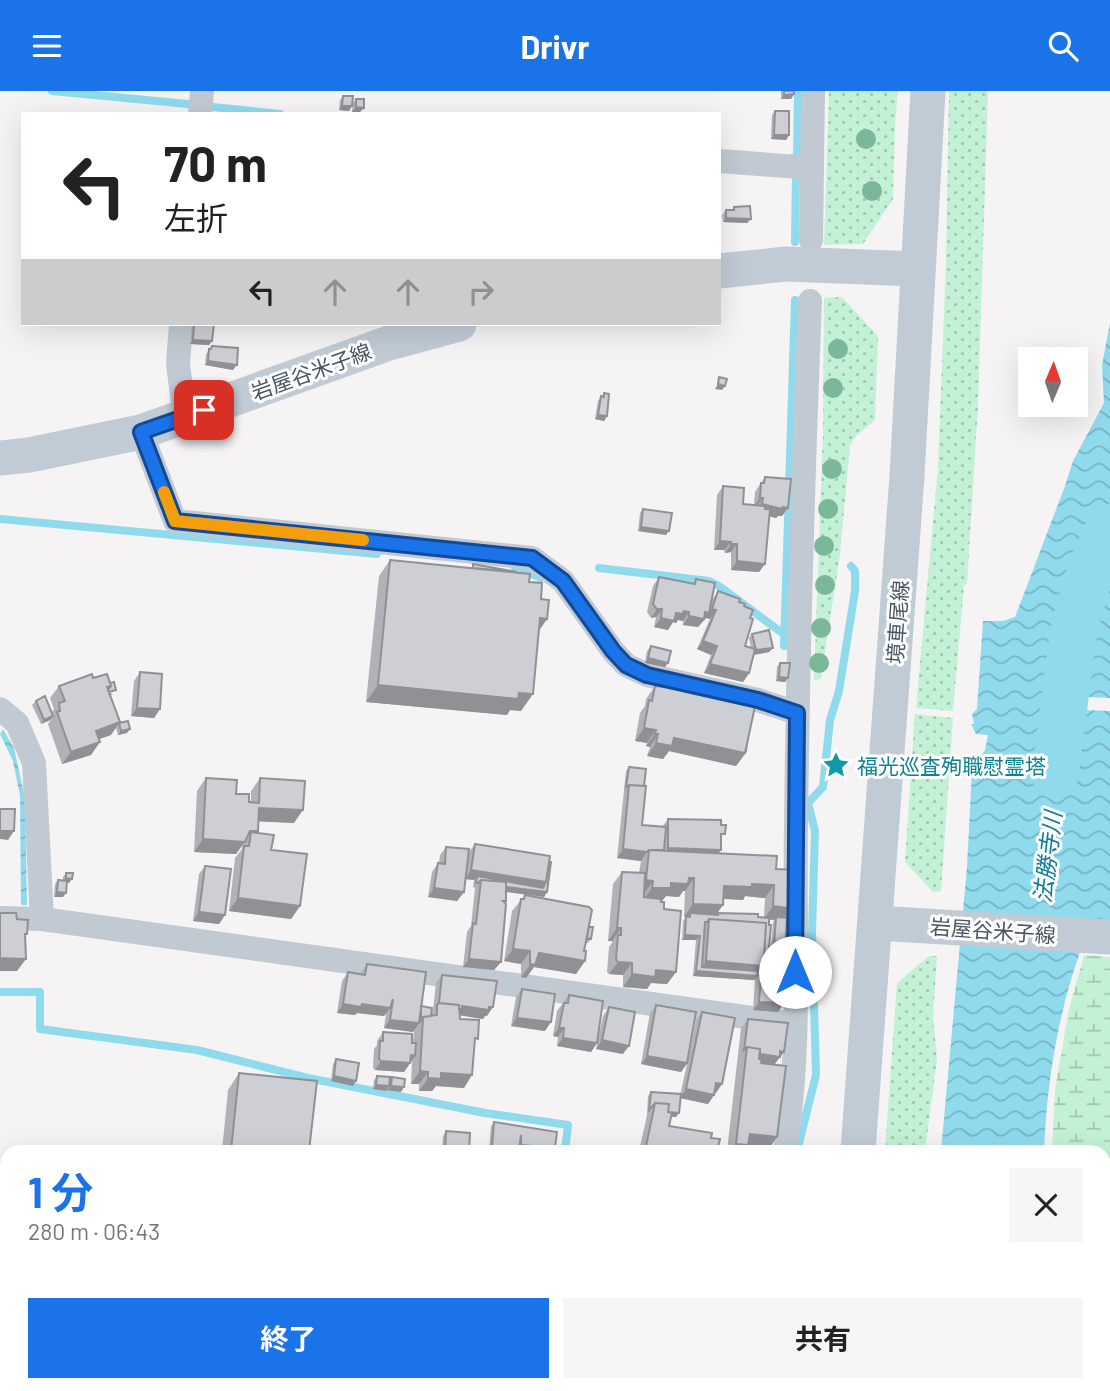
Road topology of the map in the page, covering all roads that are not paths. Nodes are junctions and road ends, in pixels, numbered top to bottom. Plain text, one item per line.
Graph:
1 (202, 91) edge
2 (813, 91) edge
3 (928, 91) edge
4 (200, 112) edge
5 (721, 161) edge
6 (812, 168) junction
7 (811, 240) dead end
8 (917, 268) junction
9 (721, 271) edge
10 (810, 302) dead end
11 (181, 326) edge
12 (452, 326) edge
13 (185, 418) junction
14 (141, 432) junction
15 (0, 458) edge
16 (0, 709) edge
17 (797, 713) junction
18 (0, 918) edge
19 (42, 919) junction
20 (876, 923) junction
21 (1110, 937) edge
22 (795, 1024) junction
23 (786, 1145) edge
24 (858, 1145) edge

1 - 4 street
2 - 6 street
3 - 8 main road, 境車尾線
5 - 6 street
6 - 7 street
8 - 9 main road
8 - 20 main road, 境車尾線
10 - 17 street
11 - 13 street
12 - 13 main road, 岩屋谷米子線
13 - 14 main road, 岩屋谷米子線
14 - 15 main road, 岩屋谷米子線
14 - 17 street
16 - 19 street
17 - 22 street
18 - 19 street
19 - 22 street
20 - 21 main road, 岩屋谷米子線
20 - 24 main road, 境車尾線
22 - 23 street

